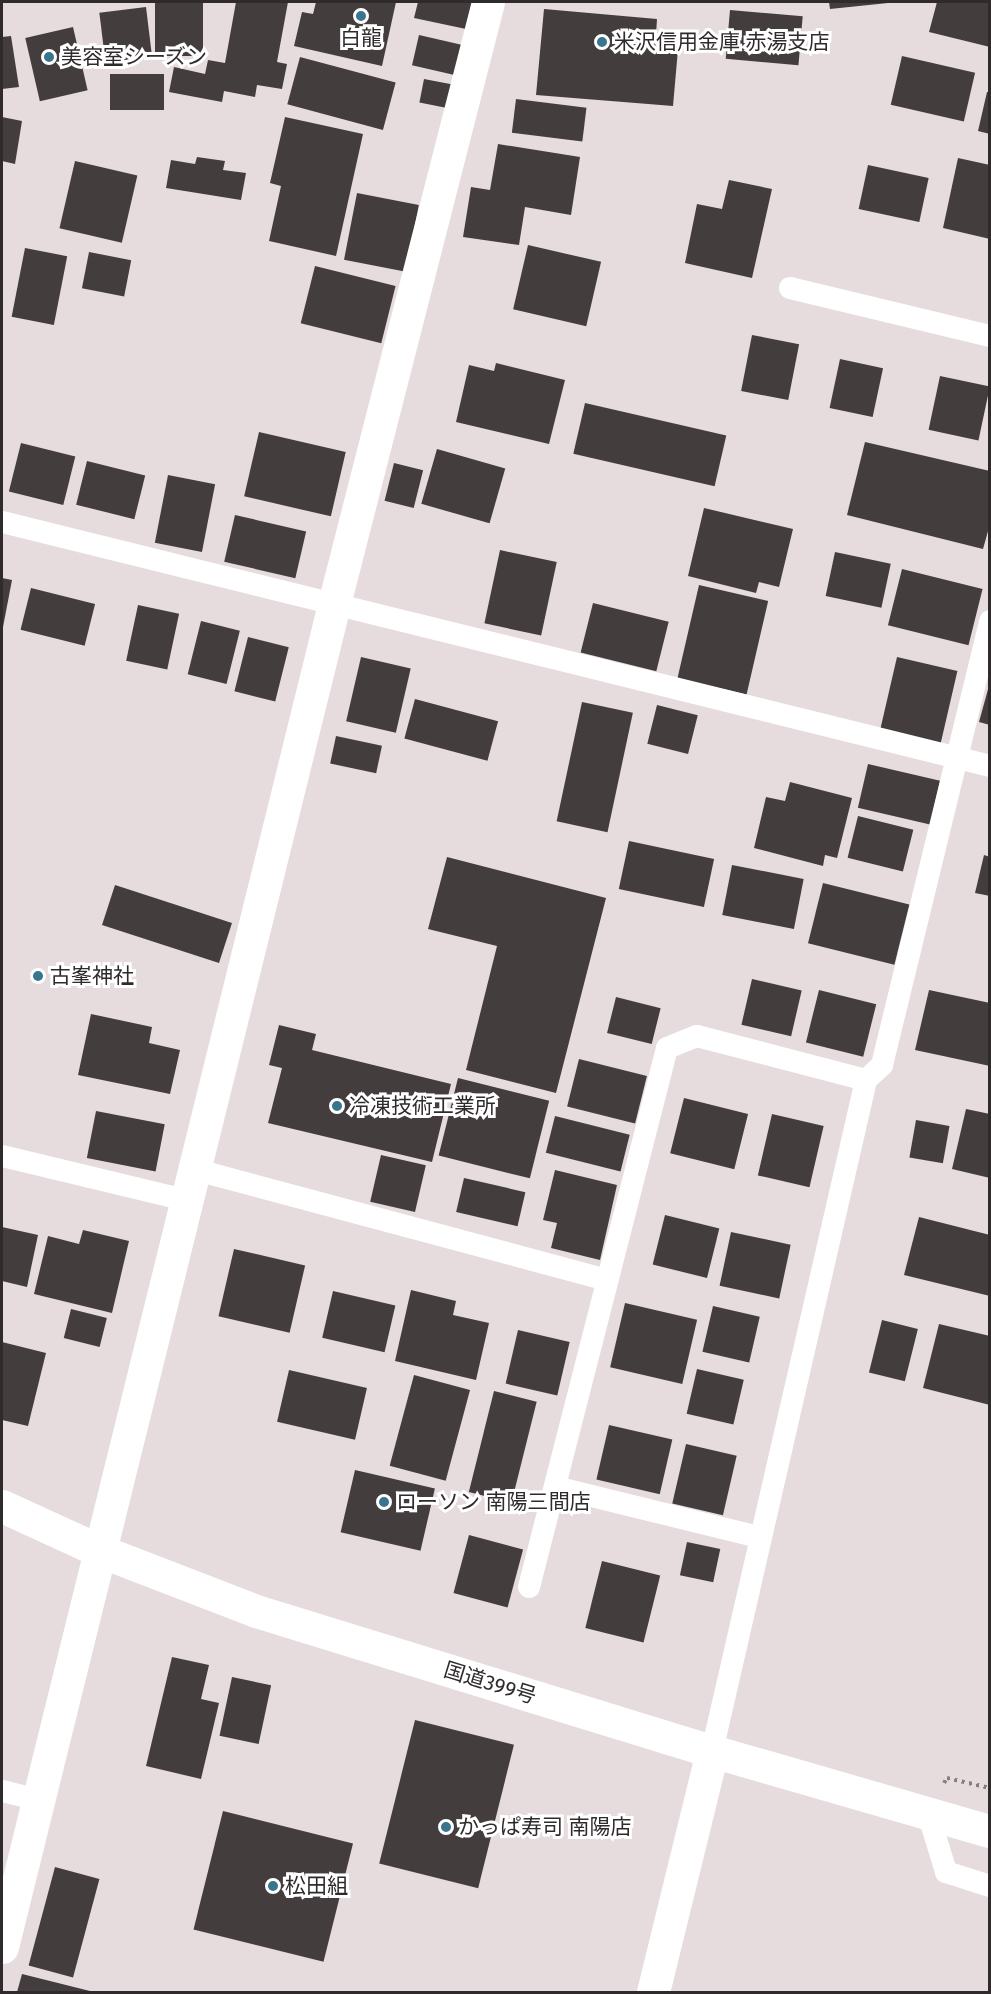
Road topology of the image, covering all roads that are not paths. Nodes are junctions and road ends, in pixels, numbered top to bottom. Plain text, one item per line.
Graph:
1 (488, 2) edge
2 (790, 288) dead end
3 (990, 336) edge
4 (2, 522) edge
5 (334, 604) junction
6 (990, 621) edge
7 (957, 758) junction
8 (990, 766) edge
9 (866, 1080) junction
10 (2, 1156) edge
11 (189, 1184) junction
12 (607, 1280) junction
13 (555, 1486) junction
14 (2, 1506) edge
15 (759, 1537) junction
16 (98, 1550) junction
17 (530, 1587) dead end
18 (712, 1751) junction
19 (2, 1791) edge
20 (39, 1800) junction
21 (927, 1813) junction
22 (990, 1831) edge
23 (990, 1886) edge
24 (2, 1947) edge
25 (653, 1992) edge

1 - 5 main road
2 - 3 lane
4 - 5 lane
5 - 7 lane
5 - 11 main road
6 - 7 lane
7 - 8 lane
7 - 9 lane
9 - 12 lane
9 - 15 lane
10 - 11 lane
11 - 12 lane
11 - 16 main road
12 - 13 lane
13 - 15 lane
13 - 17 lane
14 - 16 main road, 国道399号
15 - 18 lane
16 - 18 main road, 国道399号
16 - 20 main road
18 - 21 main road, 国道399号
18 - 25 main road
19 - 20 lane
20 - 24 main road
21 - 22 main road, 国道399号
21 - 23 lane

